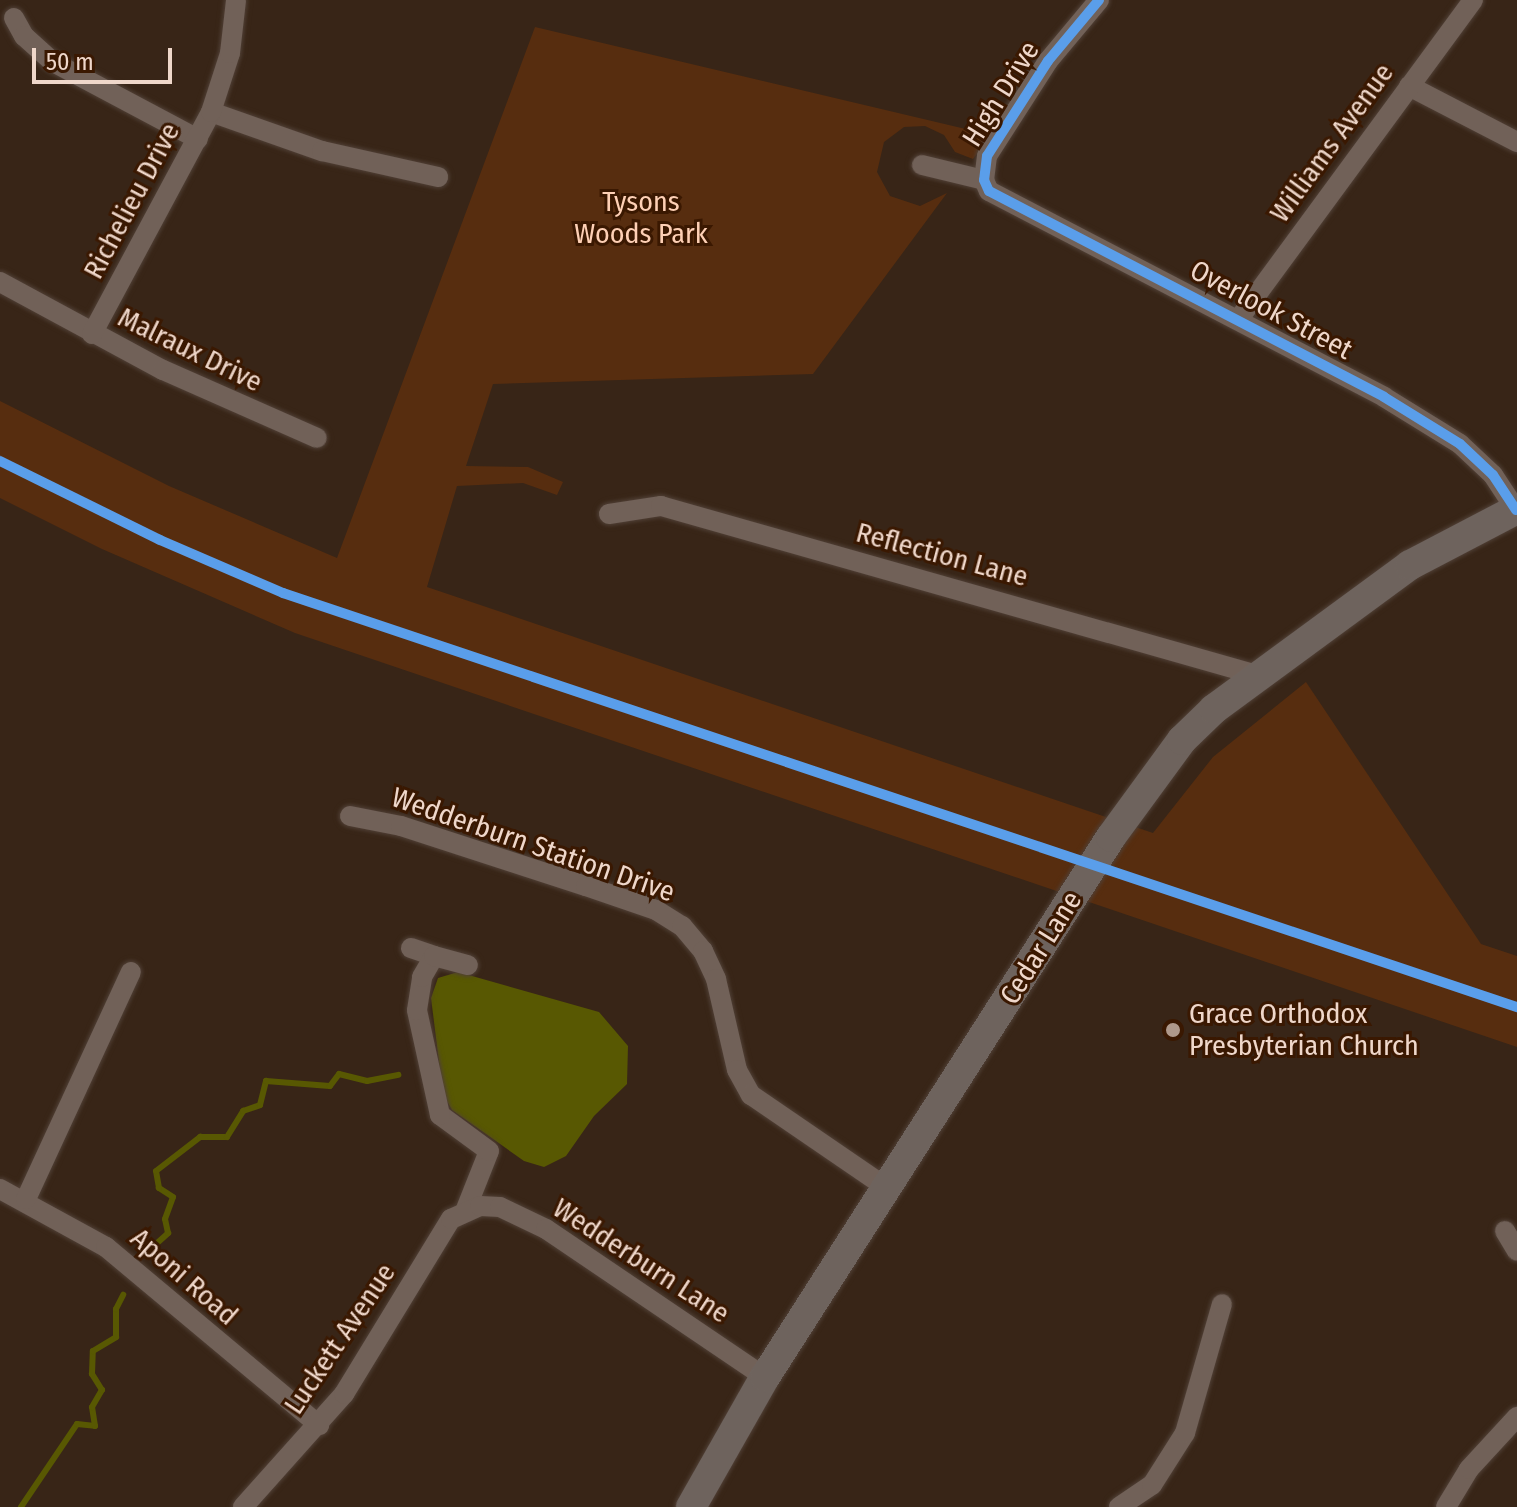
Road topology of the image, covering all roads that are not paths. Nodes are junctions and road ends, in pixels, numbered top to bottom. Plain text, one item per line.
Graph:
1 (236, 0) edge
2 (1099, 0) edge
3 (1473, 0) edge
4 (14, 18) dead end
5 (1409, 86) junction
6 (211, 112) junction
7 (198, 139) junction
8 (1517, 142) edge
9 (922, 165) dead end
10 (438, 177) dead end
11 (984, 180) junction
12 (0, 282) edge
13 (1238, 320) junction
14 (92, 334) junction
15 (317, 438) dead end
16 (1516, 509) edge
17 (609, 514) dead end
18 (1257, 675) junction
19 (350, 816) dead end
20 (411, 948) dead end
21 (434, 956) junction
22 (468, 965) dead end
23 (131, 972) dead end
24 (887, 1188) junction
25 (0, 1189) edge
26 (26, 1199) junction
27 (473, 1207) junction
28 (1505, 1231) dead end
29 (1517, 1251) edge
30 (1222, 1304) dead end
31 (765, 1377) junction
32 (1517, 1417) edge
33 (319, 1425) junction
34 (243, 1507) edge
35 (691, 1507) edge
36 (1119, 1507) edge
37 (1446, 1507) edge

1 - 6 street, Richelieu Drive
2 - 11 street, High Drive
3 - 5 street, Williams Avenue
4 - 7 street
5 - 8 street
5 - 13 street, Williams Avenue
6 - 7 street, Richelieu Drive
6 - 10 street
7 - 14 street, Richelieu Drive
9 - 11 street
11 - 13 street, Overlook Street
12 - 14 street, Malraux Drive
13 - 16 street, Overlook Street
14 - 15 street, Malraux Drive
16 - 18 main road, Cedar Lane
17 - 18 street, Reflection Lane
18 - 24 main road, Cedar Lane
19 - 24 street, Wedderburn Station Drive
20 - 21 street
21 - 22 street
21 - 27 street
23 - 26 street
24 - 31 main road, Cedar Lane
25 - 26 street, Aponi Road
26 - 33 street, Aponi Road
27 - 31 street, Wedderburn Lane
27 - 33 street, Luckett Avenue
28 - 29 street
30 - 36 street
31 - 35 main road, Cedar Lane
32 - 37 street
33 - 34 street, Luckett Avenue

